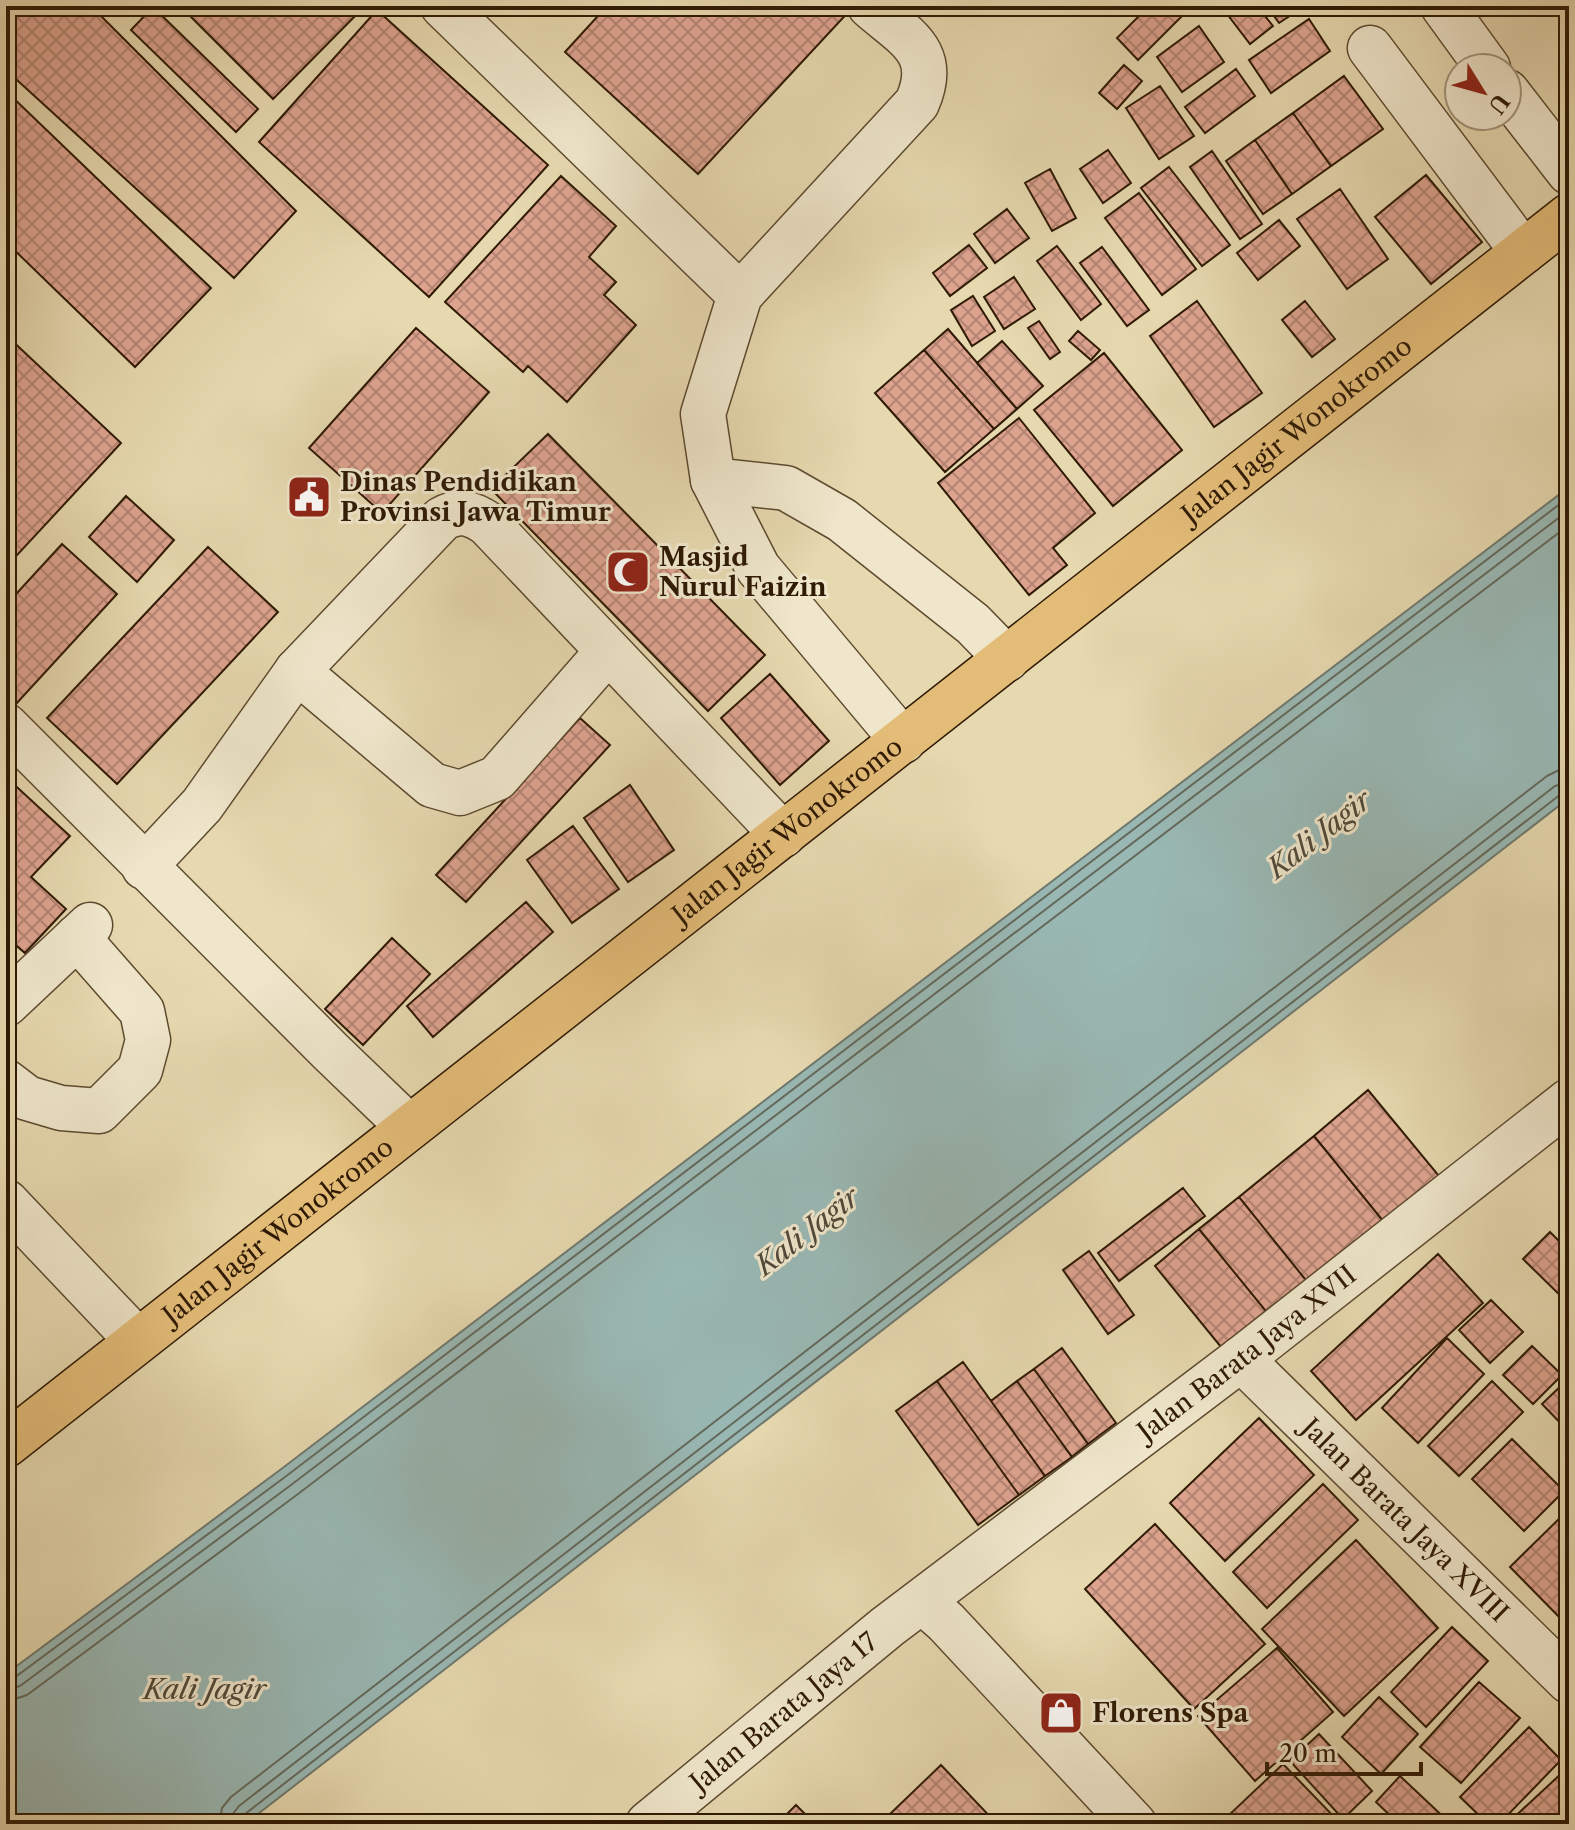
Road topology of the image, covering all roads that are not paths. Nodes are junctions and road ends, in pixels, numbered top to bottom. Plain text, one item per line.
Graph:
1 (443, 6) edge
2 (870, 6) edge
3 (1443, 6) edge
4 (1370, 48) dead end
5 (1476, 52) edge
6 (1523, 113) edge
7 (1569, 172) edge
8 (1569, 216) edge
9 (1523, 252) junction
10 (740, 295) junction
11 (713, 480) junction
12 (608, 651) junction
13 (1007, 659) junction
14 (297, 671) junction
15 (6, 726) edge
16 (903, 741) junction
17 (783, 835) junction
18 (144, 867) junction
19 (6, 1004) edge
20 (6, 1082) edge
21 (1569, 1101) edge
22 (409, 1127) junction
23 (6, 1202) edge
24 (137, 1340) junction
25 (1241, 1359) junction
26 (6, 1445) edge
27 (923, 1602) junction
28 (1569, 1681) edge
29 (648, 1824) edge
30 (1134, 1824) edge

1 - 10 street
2 - 10 street
3 - 5 street
4 - 9 street
6 - 7 street
8 - 9 main road, Jalan Jagir Wonokromo
9 - 13 main road, Jalan Jagir Wonokromo
10 - 11 street
11 - 13 street
11 - 16 street
12 - 14 street
12 - 14 street
12 - 17 street
13 - 16 main road, Jalan Jagir Wonokromo
14 - 18 street
15 - 18 street
16 - 17 main road, Jalan Jagir Wonokromo
17 - 22 main road, Jalan Jagir Wonokromo
18 - 22 street
19 - 20 street
21 - 25 street, Jalan Barata Jaya XVII
22 - 24 main road, Jalan Jagir Wonokromo
23 - 24 street
24 - 26 main road, Jalan Jagir Wonokromo
25 - 27 street, Jalan Barata Jaya XVII
25 - 28 street, Jalan Barata Jaya XVIII
27 - 29 street, Jalan Barata Jaya 17
27 - 30 street

